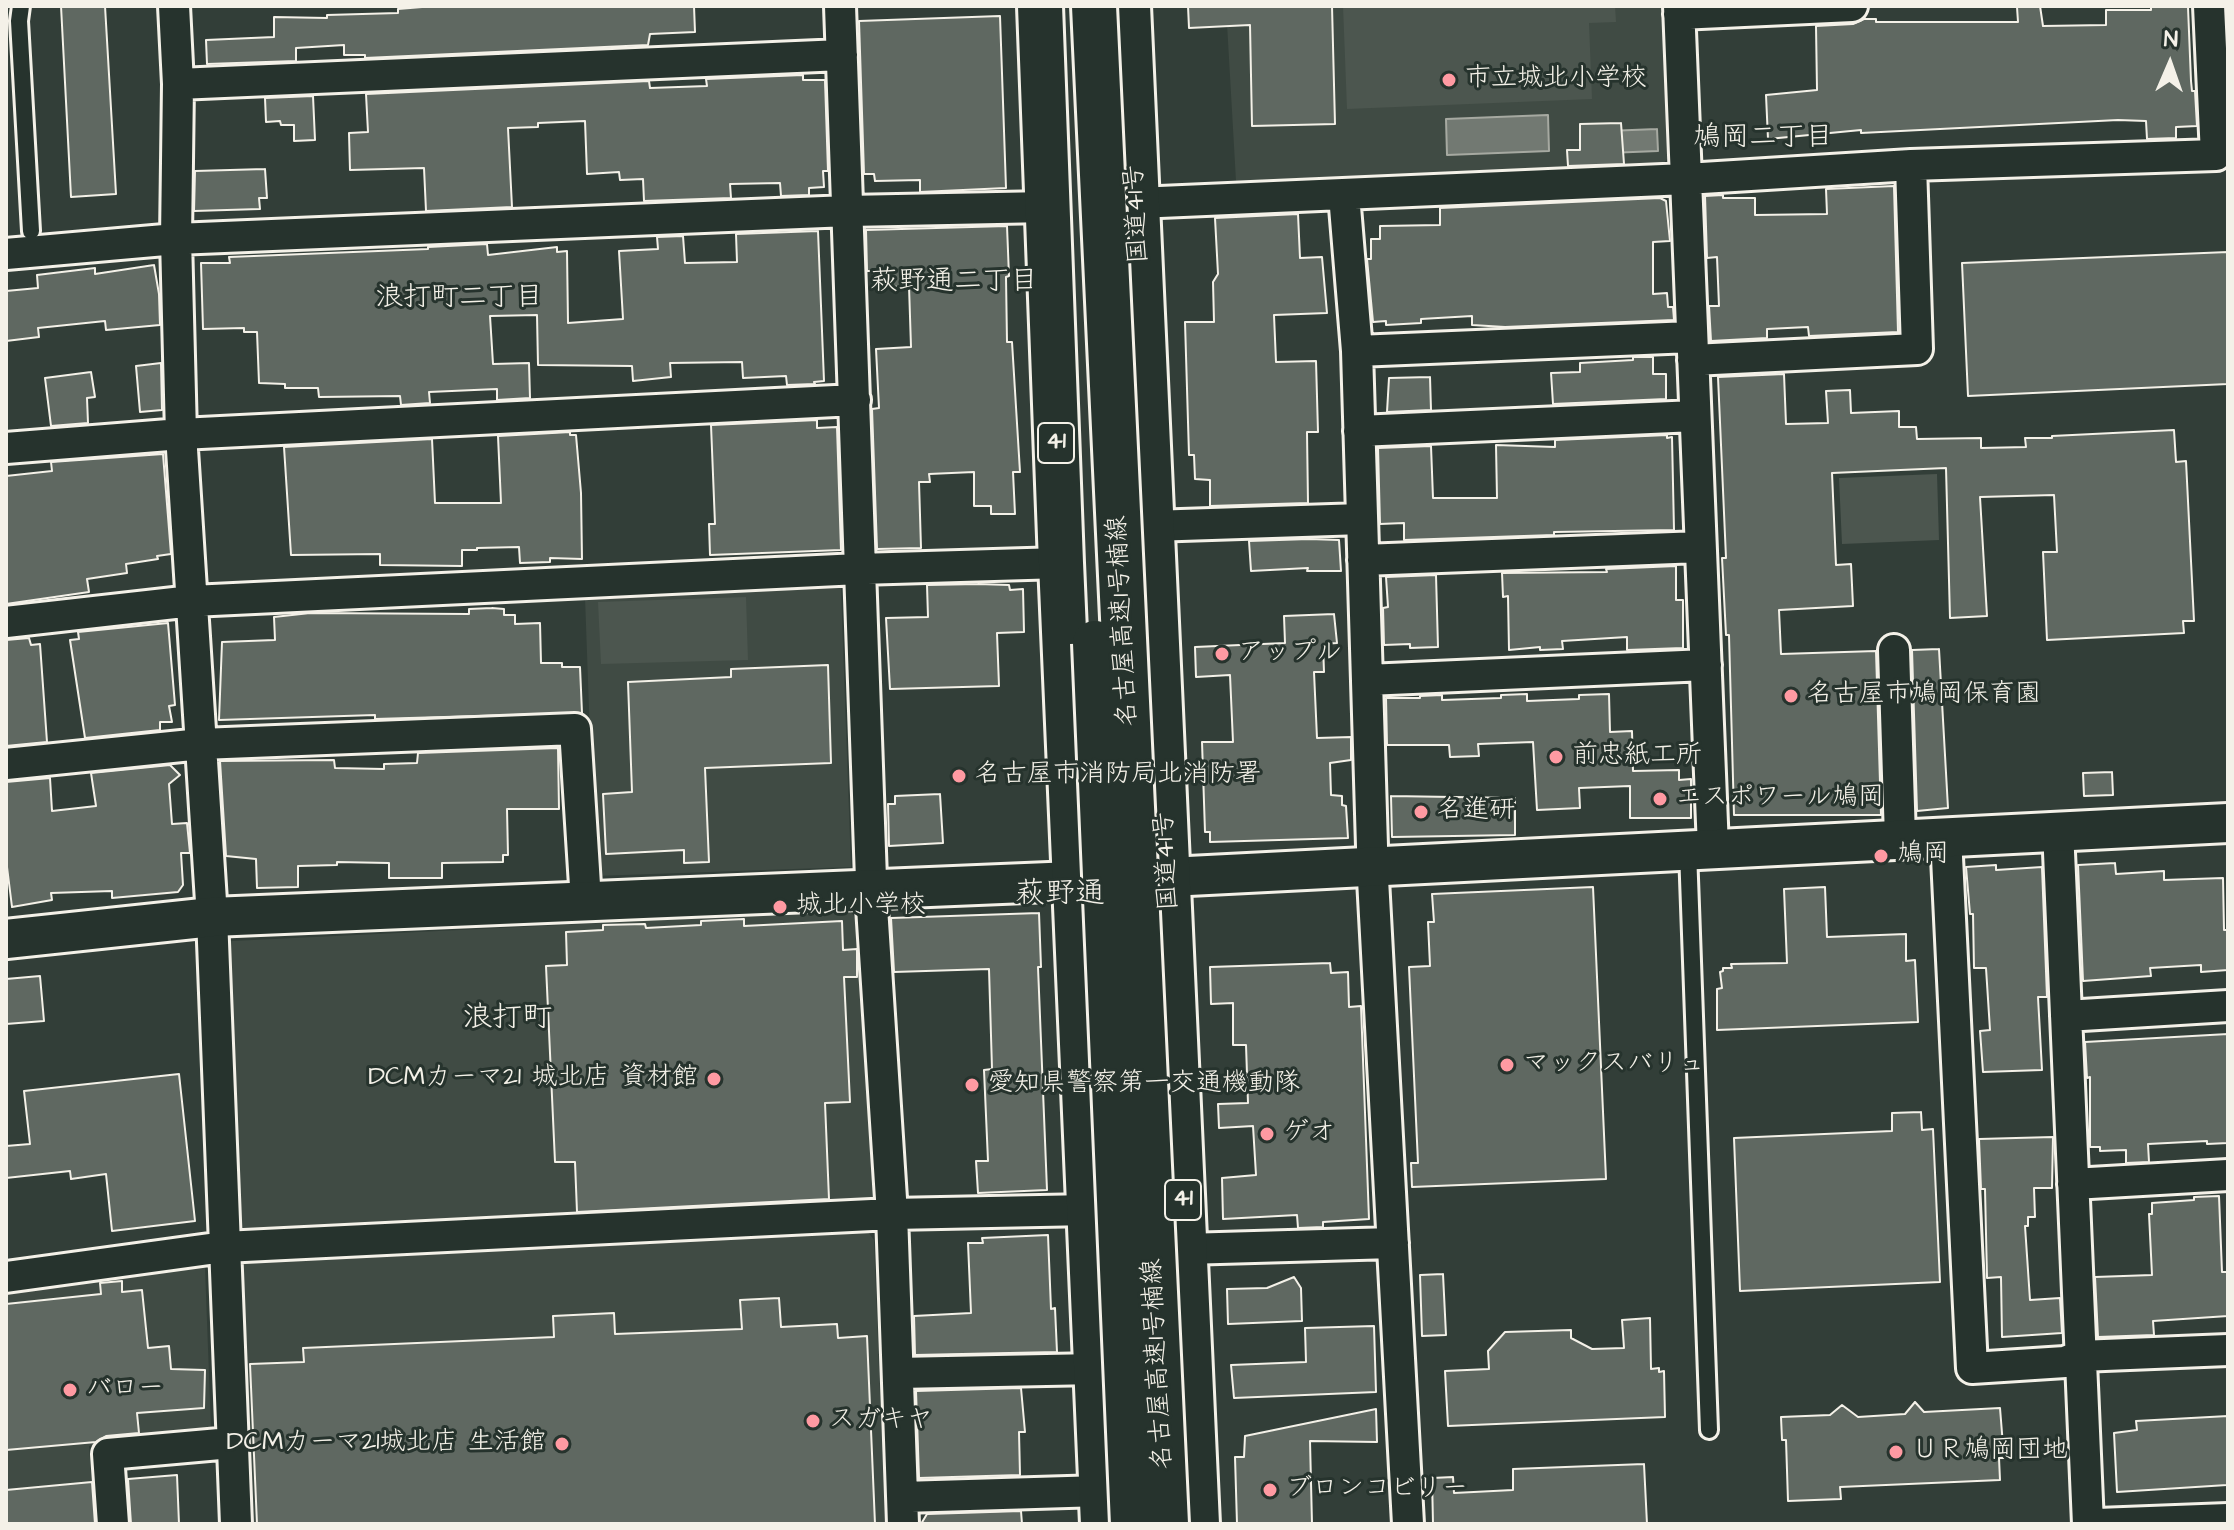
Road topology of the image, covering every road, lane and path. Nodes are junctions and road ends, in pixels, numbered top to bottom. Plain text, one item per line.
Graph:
1 (21, 6) edge
2 (174, 6) edge
3 (840, 6) edge
4 (1040, 6) edge
5 (1067, 6) edge
6 (1094, 6) edge
7 (1128, 6) edge
8 (1852, 6) edge
9 (2209, 6) edge
10 (1679, 10) edge
11 (842, 55) junction
12 (2221, 83) edge
13 (178, 84) junction
14 (1911, 165) junction
15 (1686, 179) junction
16 (1344, 195) junction
17 (1137, 203) junction
18 (1047, 207) junction
19 (848, 211) junction
20 (31, 231) dead end
21 (176, 239) junction
22 (6, 254) edge
23 (1692, 348) junction
24 (1357, 351) junction
25 (855, 400) junction
26 (1695, 416) junction
27 (1359, 431) junction
28 (181, 434) junction
29 (6, 448) edge
30 (1362, 519) junction
31 (1151, 526) junction
32 (1700, 547) junction
33 (1363, 560) junction
34 (1061, 563) junction
35 (859, 569) junction
36 (192, 601) junction
37 (6, 622) edge
38 (1894, 650) dead end
39 (1706, 665) junction
40 (1367, 680) junction
41 (201, 744) junction
42 (6, 764) edge
43 (2228, 823) edge
44 (2058, 829) junction
45 (1946, 837) junction
46 (1900, 838) junction
47 (1700, 848) junction
48 (1373, 865) junction
49 (1169, 877) junction
50 (1074, 880) junction
51 (871, 889) junction
52 (586, 901) junction
53 (212, 917) junction
54 (6, 939) edge
55 (2228, 1006) edge
56 (2066, 1016) junction
57 (2228, 1175) edge
58 (2073, 1184) junction
59 (1089, 1210) junction
60 (892, 1214) junction
61 (1393, 1243) junction
62 (224, 1247) junction
63 (1185, 1249) junction
64 (6, 1277) edge
65 (2228, 1350) edge
66 (2080, 1356) junction
67 (1096, 1369) junction
68 (898, 1373) junction
69 (1709, 1430) dead end
70 (231, 1443) junction
71 (1102, 1507) edge
72 (903, 1510) edge
73 (2228, 1519) edge
74 (113, 1524) edge
75 (236, 1524) edge
76 (1133, 1524) edge
77 (1166, 1524) edge
78 (1197, 1524) edge
79 (1408, 1524) edge
80 (2088, 1524) edge
81 (2098, 1524) edge

1 - 20 lane
2 - 13 street
3 - 11 street
4 - 18 highway, 41
5 - 76 highway, 名古屋高速1号楠線, bridge
6 - 77 highway, 名古屋高速1号楠線, bridge
7 - 17 highway, 国道41号 / 41
8 - 10 street
9 - 12 street
10 - 15 street
11 - 13 street
11 - 19 street
12 - 14 street
13 - 21 street
14 - 15 street
14 - 23 street
15 - 16 street
15 - 23 street
16 - 17 street
16 - 24 street
17 - 31 highway, 国道41号 / 41
18 - 19 street
18 - 34 highway, 41
19 - 21 street
19 - 25 street
21 - 22 street
21 - 28 street
23 - 24 street
23 - 26 street
24 - 27 street
25 - 28 street
25 - 35 street
26 - 27 street
26 - 32 street
27 - 30 street
28 - 29 street
28 - 36 street
30 - 31 street
30 - 33 street
31 - 49 highway, 国道41号 / 41
32 - 33 street
32 - 39 street
33 - 40 street
34 - 35 street
34 - 50 highway, 41
35 - 36 street
35 - 51 street
36 - 37 street
36 - 41 street
38 - 46 street
39 - 40 street
39 - 47 street
40 - 48 street
41 - 42 street
41 - 52 street
41 - 53 street
43 - 44 street
44 - 45 street
44 - 56 street
45 - 46 street
45 - 66 street
46 - 47 street
47 - 48 street
47 - 69 lane
48 - 49 street
48 - 61 street
49 - 50 street
49 - 63 highway, 国道41号 / 41
50 - 51 street
50 - 59 highway, 41
51 - 52 street
51 - 60 street
52 - 53 street
53 - 54 street
53 - 62 street
55 - 56 street
56 - 58 street
57 - 58 street
58 - 66 street
59 - 60 street
59 - 67 highway, 41
60 - 62 street
60 - 68 street
61 - 63 street
61 - 79 street
62 - 64 street
62 - 70 street
63 - 78 highway, 国道41号 / 41
65 - 66 street
66 - 80 street
67 - 68 street
67 - 71 highway, 41
68 - 72 street
70 - 74 street
70 - 75 street
71 - 72 street
73 - 81 street

